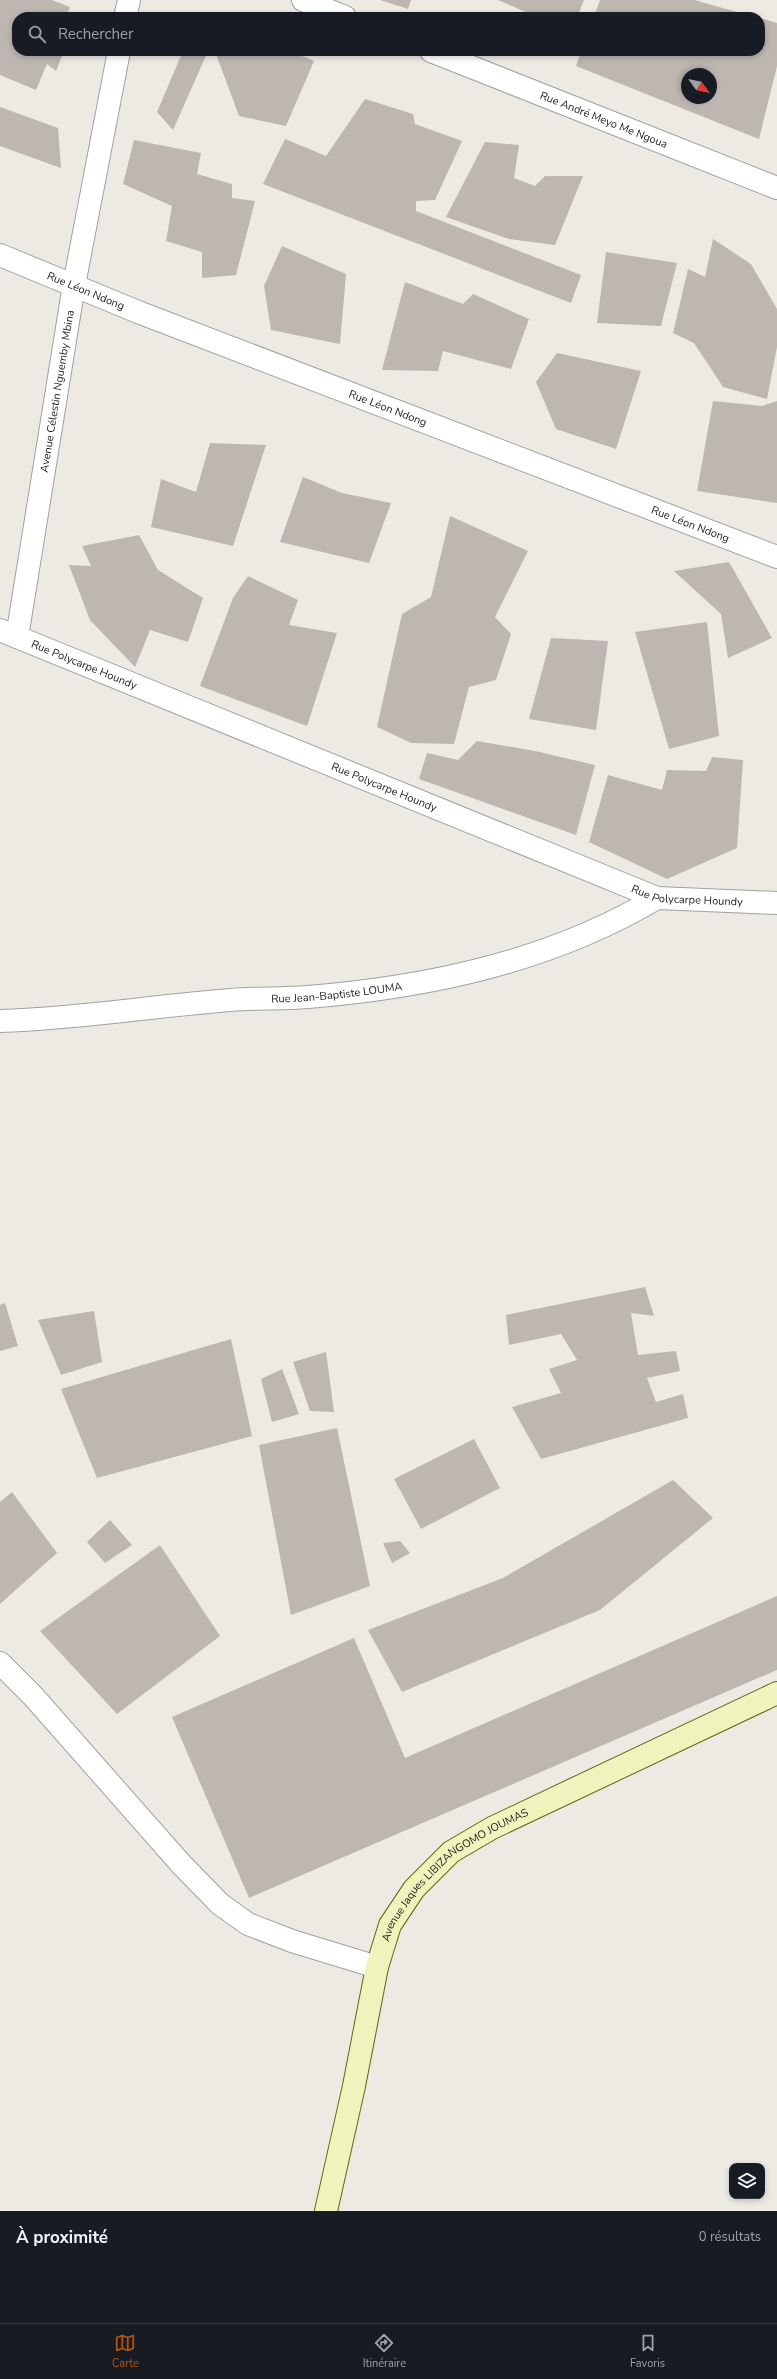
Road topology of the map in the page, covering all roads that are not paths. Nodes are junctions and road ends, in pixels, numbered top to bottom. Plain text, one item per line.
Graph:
1 (129, 0) edge
2 (303, 0) edge
3 (127, 12) edge
4 (333, 12) edge
5 (118, 56) edge
6 (444, 56) edge
7 (777, 188) edge
8 (0, 255) edge
9 (74, 285) junction
10 (777, 557) edge
11 (9, 634) edge
12 (657, 898) junction
13 (777, 903) edge
14 (0, 1021) edge
15 (0, 1663) edge
16 (777, 1693) edge
17 (377, 1967) junction
18 (326, 2211) edge

1 - 3 street
2 - 4 street
5 - 9 street, Avenue Célestin Nguemby Mbina
6 - 7 street, Rue André Meyo Me Ngoua
8 - 9 street, Rue Léon Ndong
9 - 10 street, Rue Léon Ndong
9 - 11 street, Avenue Célestin Nguemby Mbina
11 - 12 street, Rue Polycarpe Houndy
12 - 13 street, Rue Polycarpe Houndy
12 - 14 street, Rue Jean-Baptiste LOUMA
15 - 17 street
16 - 17 main road, Avenue Jaques LIBIZANGOMO JOUMAS
17 - 18 main road, Avenue Jaques LIBIZANGOMO JOUMAS

